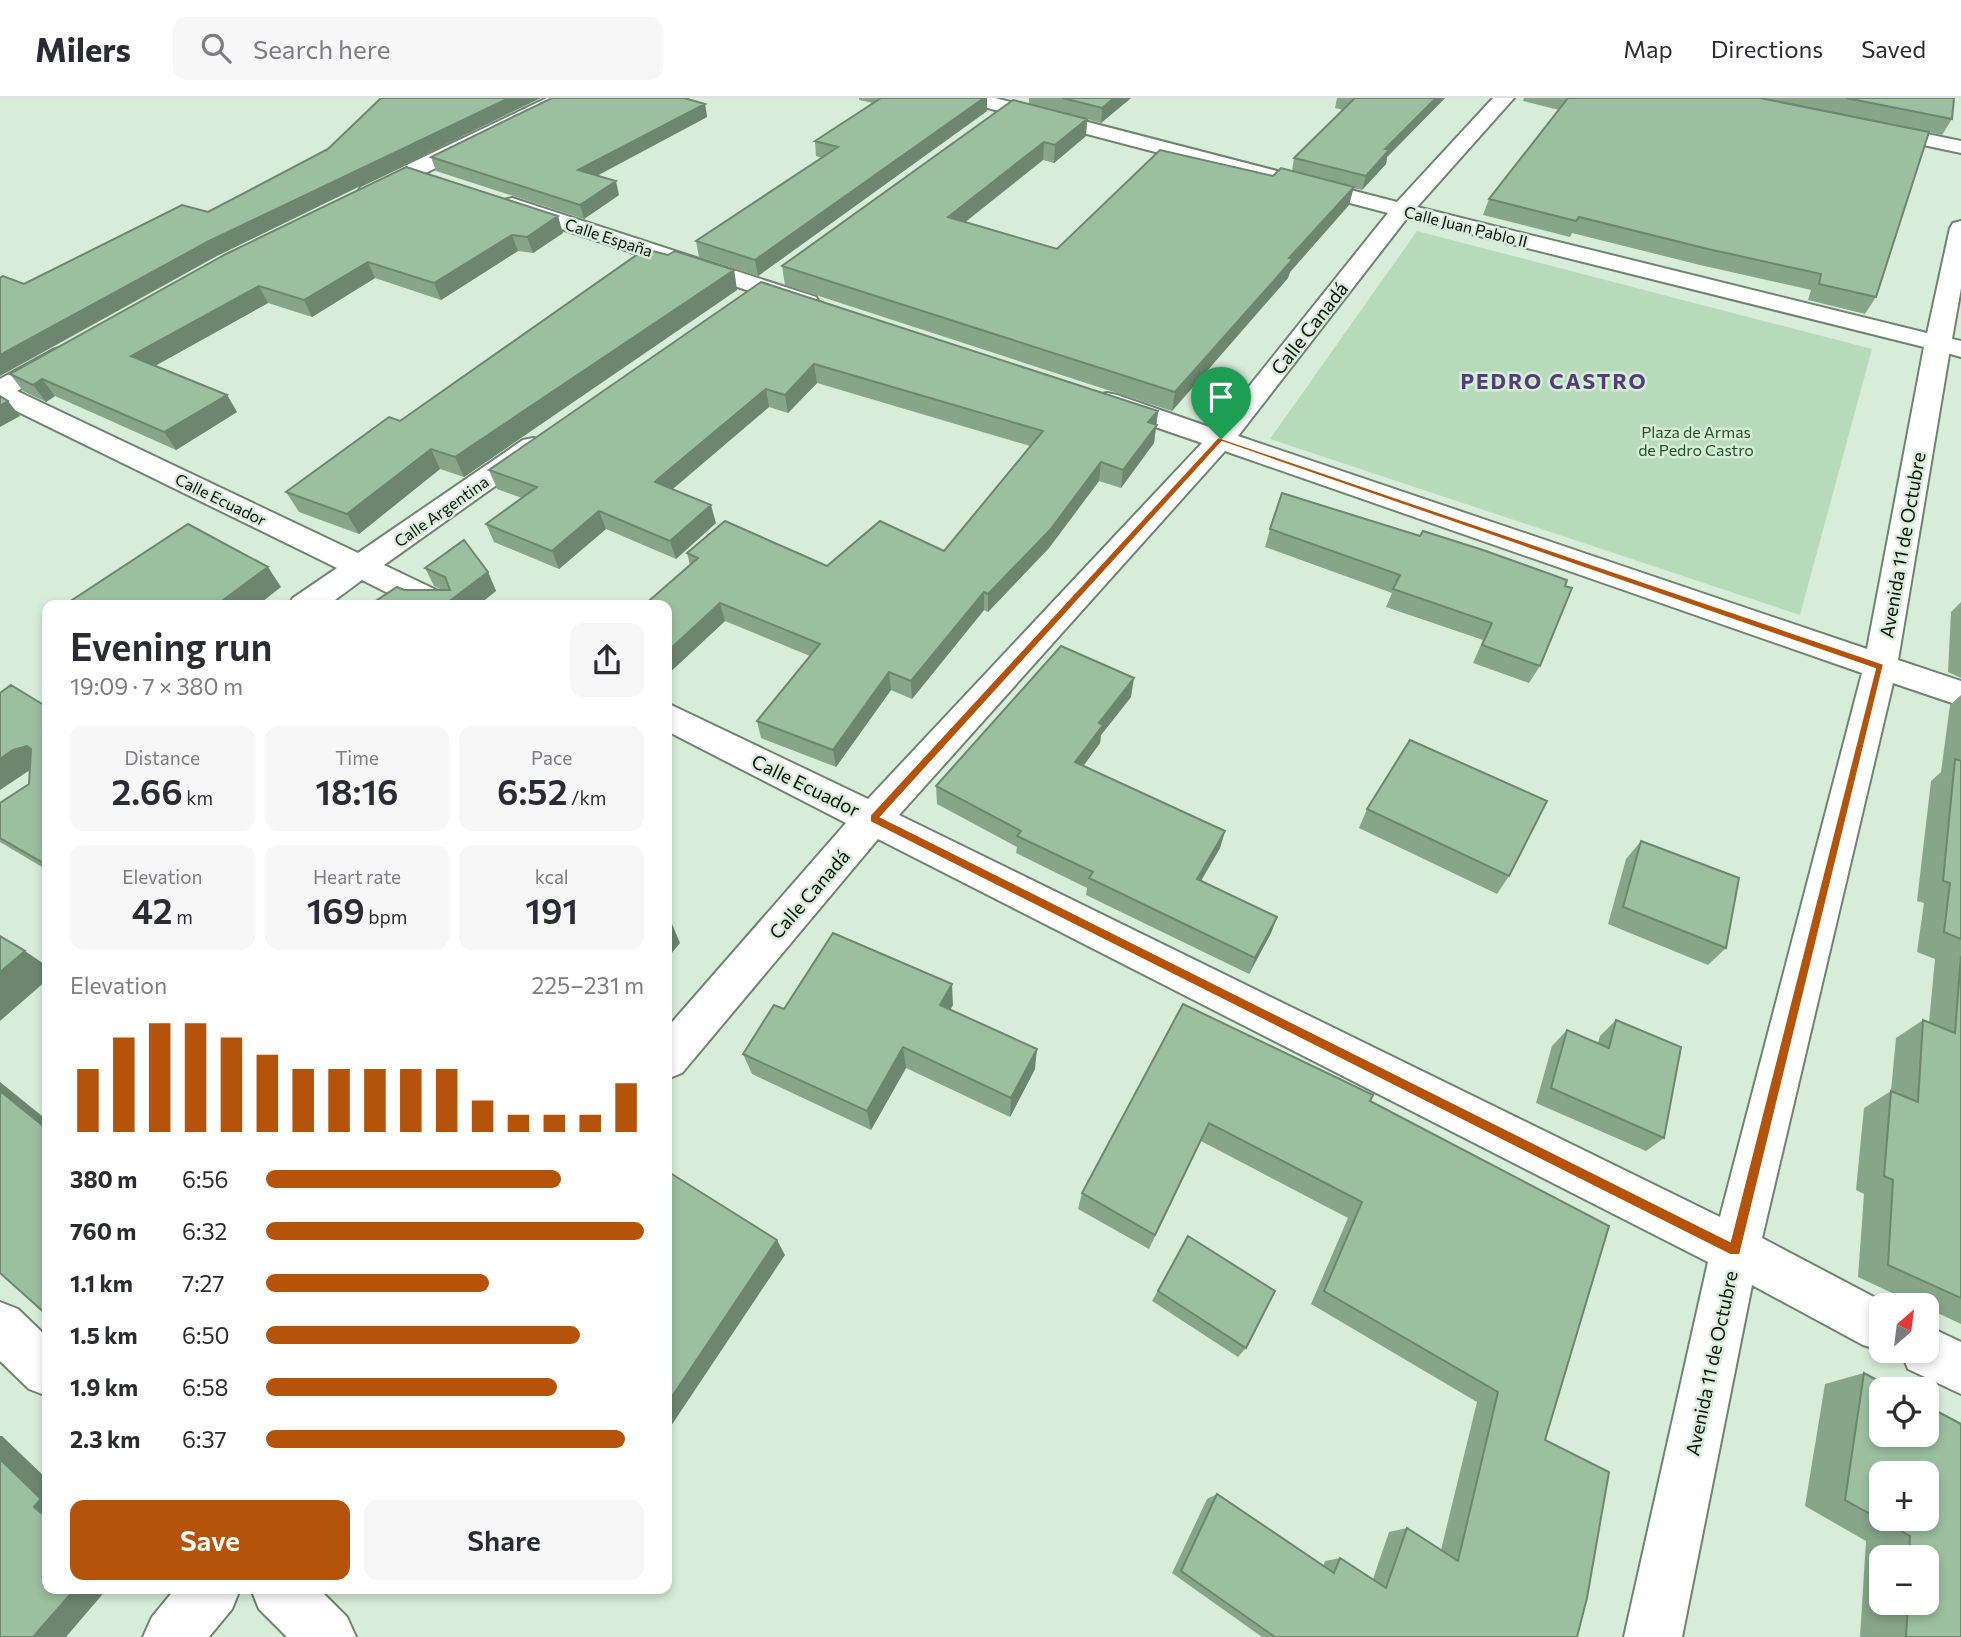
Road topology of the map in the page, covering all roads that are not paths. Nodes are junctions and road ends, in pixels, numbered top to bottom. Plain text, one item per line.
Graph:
1 (562, 98) edge
2 (972, 98) edge
3 (1504, 98) edge
4 (1017, 103) edge
5 (1854, 125) edge
6 (979, 130) edge
7 (1961, 147) edge
8 (410, 172) junction
9 (449, 185) edge
10 (488, 198) edge
11 (349, 202) edge
12 (1402, 210) junction
13 (1961, 228) edge
14 (773, 279) junction
15 (739, 303) edge
16 (827, 309) edge
17 (83, 343) edge
18 (1950, 346) edge
19 (1077, 391) edge
20 (0, 392) edge
21 (556, 430) edge
22 (1221, 439) junction
23 (362, 566) junction
24 (313, 600) edge
25 (430, 600) edge
26 (1880, 667) junction
27 (1961, 694) edge
28 (672, 718) edge
29 (873, 818) junction
30 (672, 1053) edge
31 (1735, 1250) junction
32 (1869, 1321) edge
33 (0, 1327) edge
34 (1939, 1358) edge
35 (42, 1366) edge
36 (1961, 1369) edge
37 (208, 1594) edge
38 (284, 1594) edge
39 (172, 1637) edge
40 (327, 1637) edge
41 (1653, 1637) edge

1 - 8 street
2 - 4 street, Calle Juan Pablo II
3 - 12 street, Calle Canadá
4 - 6 street
4 - 12 street, Calle Juan Pablo II
5 - 7 street
8 - 9 street
8 - 11 street
10 - 14 street, Calle España
12 - 18 street, Calle Juan Pablo II
12 - 22 street, Calle Canadá
13 - 18 street, Avenida 11 de Octubre
14 - 15 street
14 - 16 street, Calle España
17 - 20 street
18 - 26 street, Avenida 11 de Octubre
19 - 22 street
20 - 23 street, Calle Ecuador
21 - 23 street, Calle Argentina
22 - 26 street
22 - 29 street, Calle Canadá
23 - 24 street, Calle Argentina
23 - 25 street, Calle Ecuador
26 - 27 street
26 - 31 street, Avenida 11 de Octubre
28 - 29 street, Calle Ecuador
29 - 30 street, Calle Canadá
29 - 31 street, Calle Ecuador
31 - 32 street, Calle Ecuador
31 - 41 street, Avenida 11 de Octubre
33 - 35 street
34 - 36 street
37 - 39 street
38 - 40 street

